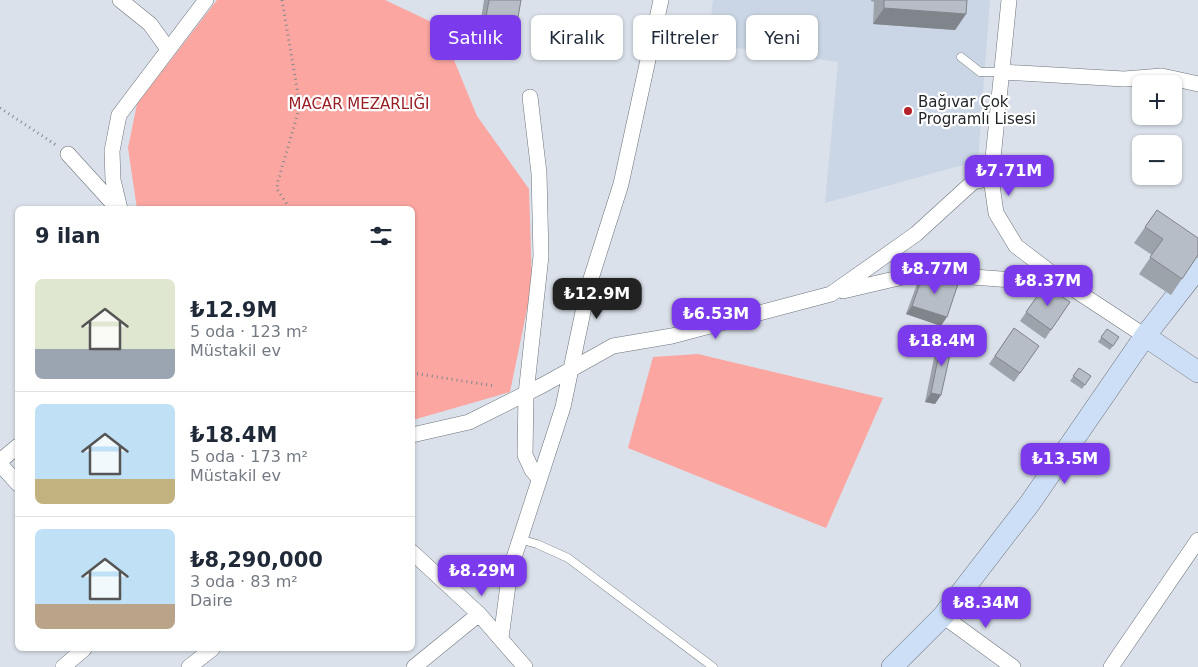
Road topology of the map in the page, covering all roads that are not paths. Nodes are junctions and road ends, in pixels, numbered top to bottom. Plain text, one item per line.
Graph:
1 (120, 0) edge
2 (206, 0) edge
3 (661, 0) edge
4 (1009, 0) edge
5 (168, 49) junction
6 (961, 56) dead end
7 (1002, 72) junction
8 (1198, 84) edge
9 (530, 97) dead end
10 (68, 154) road end
11 (991, 178) junction
12 (116, 206) edge
13 (118, 206) edge
14 (1198, 268) edge
15 (1066, 284) junction
16 (831, 294) junction
17 (1144, 336) junction
18 (571, 368) junction
19 (1198, 372) edge
20 (526, 394) junction
21 (415, 434) edge
22 (15, 449) edge
23 (0, 462) edge
24 (538, 477) junction
25 (15, 480) edge
26 (519, 539) junction
27 (1198, 540) edge
28 (415, 555) edge
29 (478, 614) junction
30 (943, 616) junction
31 (501, 638) junction
32 (82, 651) edge
33 (209, 651) edge
34 (63, 667) edge
35 (189, 667) edge
36 (414, 667) edge
37 (525, 667) edge
38 (712, 667) edge
39 (892, 667) edge
40 (1013, 667) edge
41 (1111, 667) edge

1 - 5 street
2 - 5 street
3 - 18 street
4 - 7 street
5 - 13 street
6 - 7 lane
7 - 8 street
7 - 11 street
9 - 20 street
10 - 12 street
11 - 15 street
11 - 16 street
14 - 17 street
15 - 16 street
15 - 17 street
16 - 18 street
17 - 19 street
17 - 30 street
18 - 20 street
18 - 24 street
20 - 21 street
20 - 24 street
22 - 23 street
23 - 25 street
24 - 26 street
26 - 31 street
26 - 38 lane
27 - 41 street
28 - 29 street
29 - 31 street
29 - 36 street
30 - 39 street
30 - 40 street
31 - 37 street
32 - 34 street
33 - 35 street

